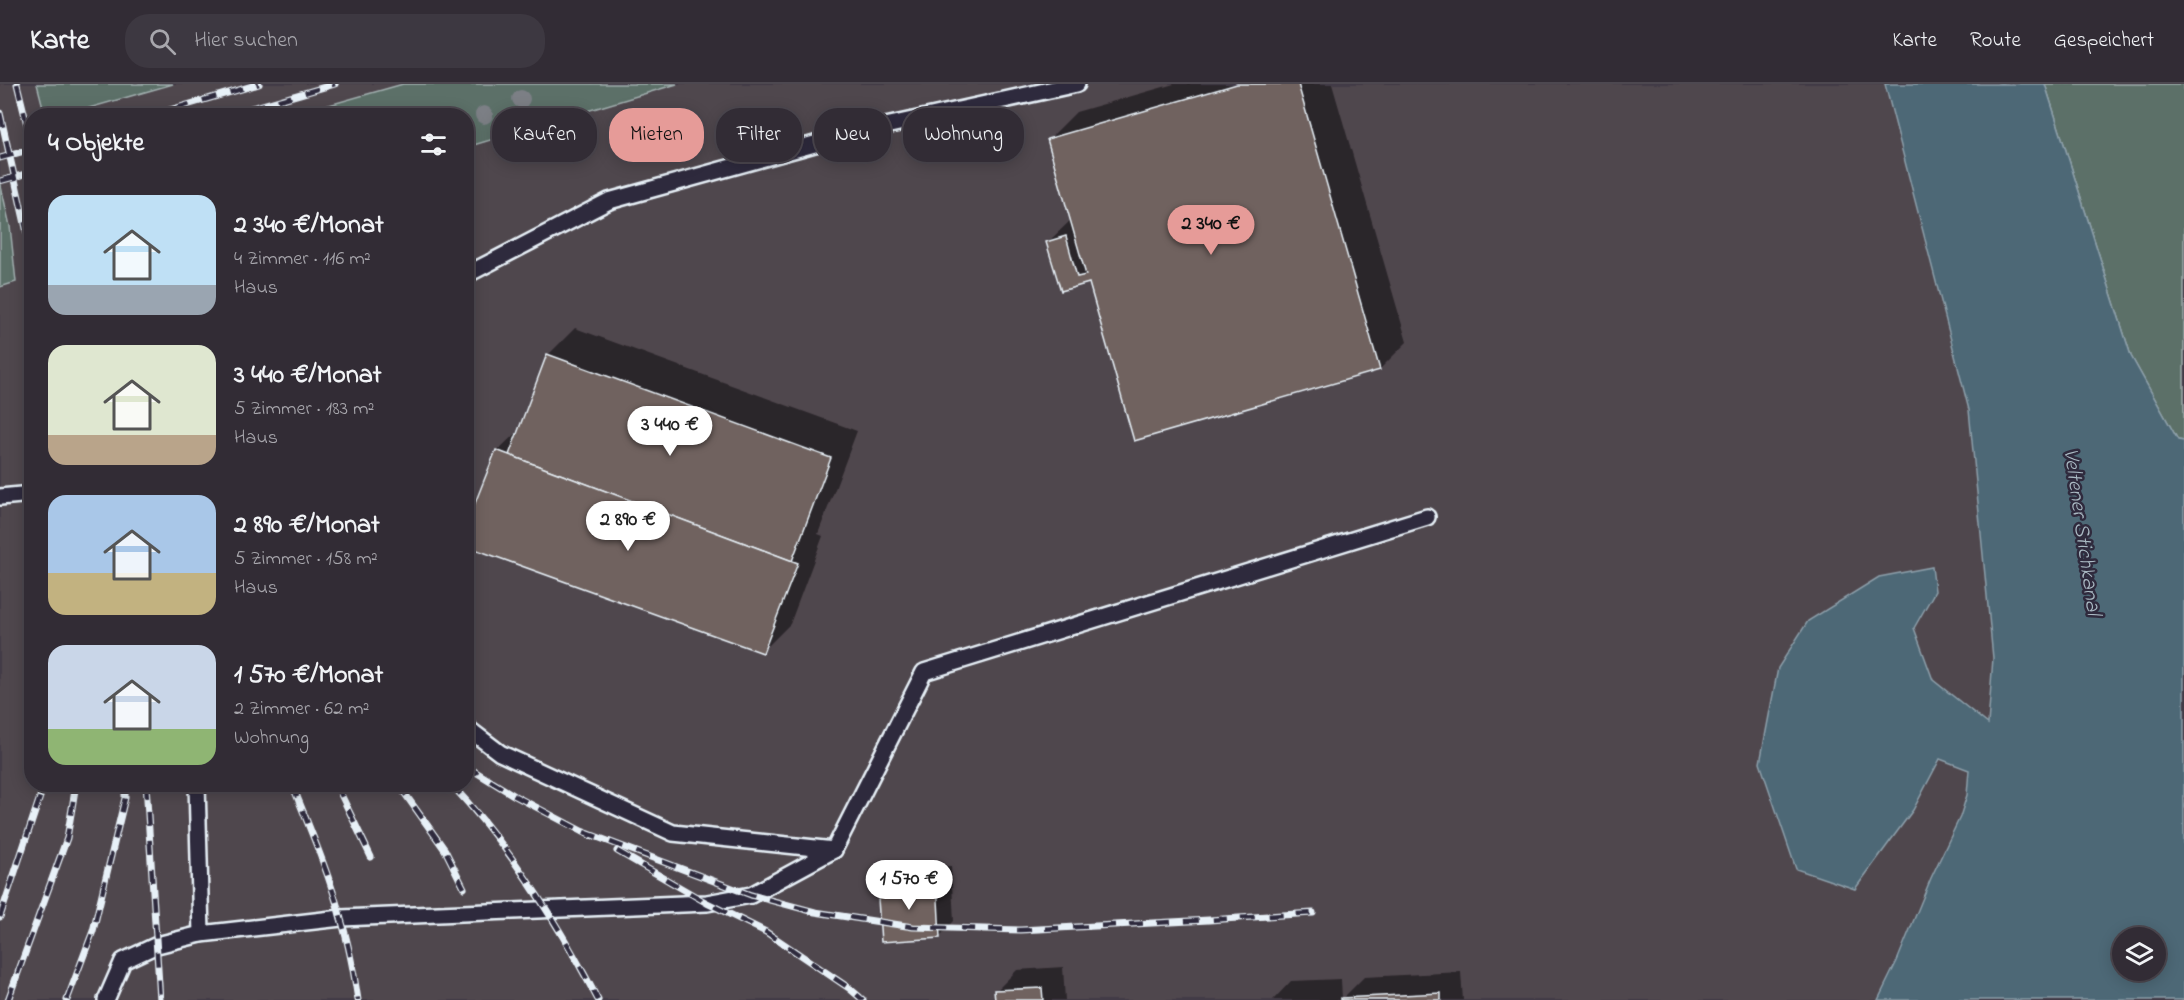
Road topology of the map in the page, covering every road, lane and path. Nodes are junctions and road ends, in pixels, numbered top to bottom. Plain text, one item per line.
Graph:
1 (1077, 84) edge
2 (474, 271) edge
3 (24, 495) edge
4 (0, 497) edge
5 (1427, 517) dead end
6 (474, 733) edge
7 (197, 792) edge
8 (834, 850) junction
9 (201, 934) junction
10 (106, 1000) edge

1 - 2 lane
3 - 4 lane
5 - 8 lane
6 - 8 lane
7 - 9 lane
8 - 9 lane
9 - 10 lane

